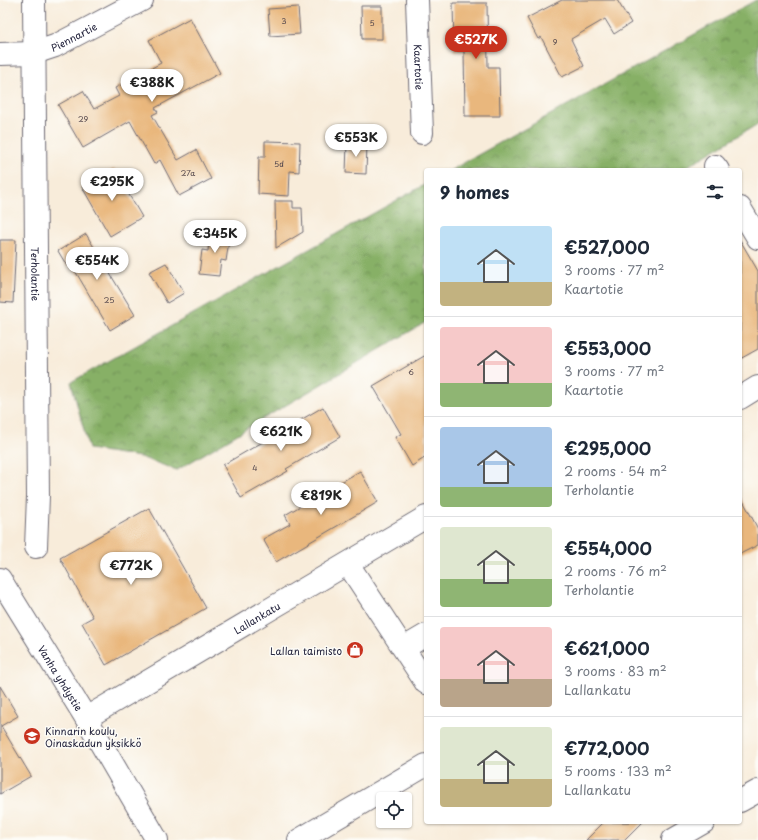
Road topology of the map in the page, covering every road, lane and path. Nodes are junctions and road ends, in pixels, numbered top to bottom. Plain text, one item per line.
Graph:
1 (34, 0) edge
2 (142, 0) edge
3 (417, 0) edge
4 (34, 53) junction
5 (0, 54) edge
6 (422, 134) dead end
7 (742, 211) edge
8 (758, 238) edge
9 (758, 387) edge
10 (742, 397) edge
11 (424, 518) edge
12 (36, 547) dead end
13 (348, 564) junction
14 (0, 579) edge
15 (424, 636) edge
16 (404, 648) junction
17 (424, 680) edge
18 (86, 718) junction
19 (424, 766) edge
20 (758, 791) edge
21 (742, 800) edge
22 (701, 824) edge
23 (157, 840) edge
24 (299, 840) edge
25 (673, 840) edge

1 - 4 street, Terholantie
2 - 4 street, Piennartie
3 - 6 street, Kaartotie
4 - 5 street, Piennartie
4 - 12 street, Terholantie
7 - 8 street
9 - 10 street
11 - 13 street, Lallankatu
13 - 16 street
13 - 18 street, Lallankatu
14 - 18 street, Vanha yhdystie
15 - 16 street
16 - 17 street
18 - 23 street, Vanha yhdystie
19 - 24 street
20 - 21 street
22 - 25 street

